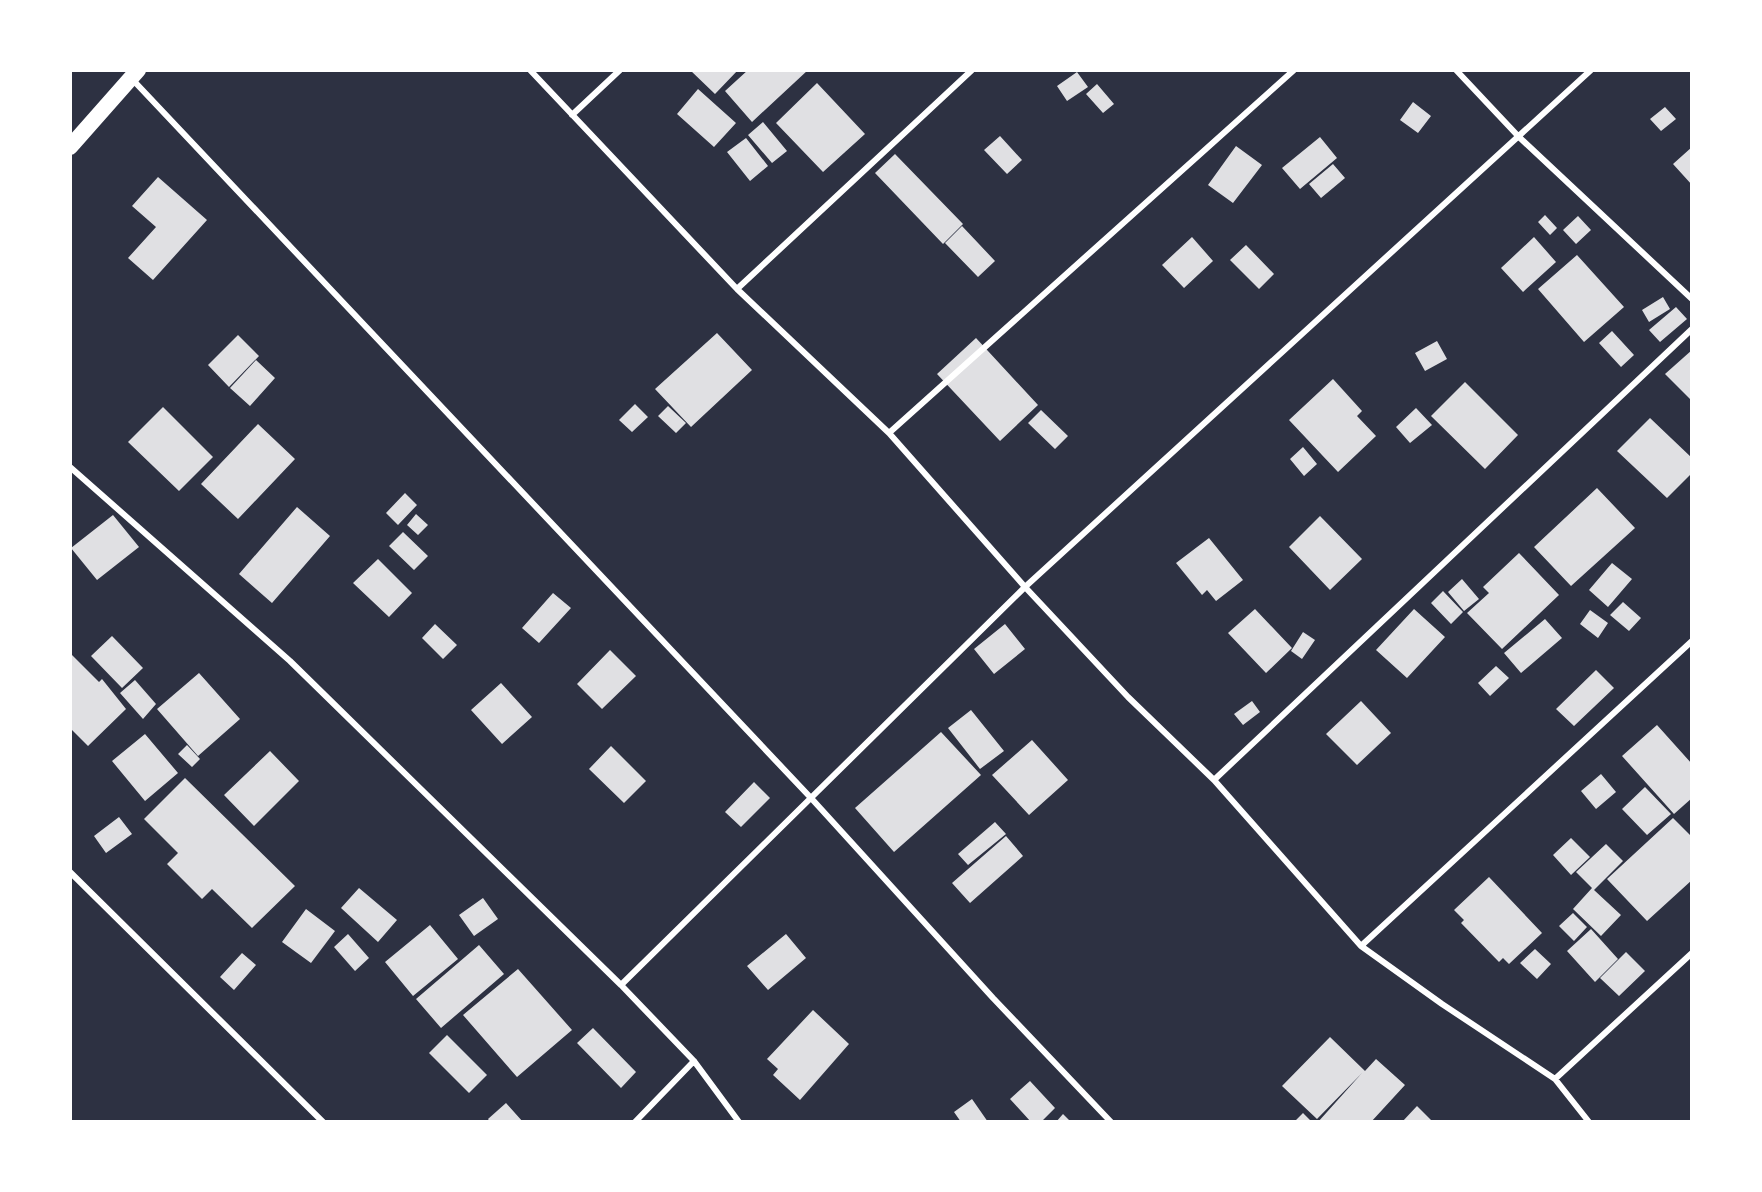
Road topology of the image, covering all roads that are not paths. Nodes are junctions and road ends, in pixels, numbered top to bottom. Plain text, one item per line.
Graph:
1 (530, 70) edge
2 (620, 70) edge
3 (972, 70) edge
4 (1294, 70) edge
5 (1456, 70) edge
6 (1591, 70) edge
7 (135, 75) edge
8 (572, 115) junction
9 (1519, 137) junction
10 (70, 147) edge
11 (737, 289) junction
12 (1692, 299) edge
13 (1692, 328) edge
14 (889, 433) junction
15 (70, 467) edge
16 (1025, 587) junction
17 (1692, 641) edge
18 (1214, 780) junction
19 (811, 798) junction
20 (70, 872) edge
21 (1361, 946) junction
22 (1692, 953) edge
23 (621, 985) junction
24 (694, 1061) junction
25 (1555, 1078) junction
26 (323, 1122) edge
27 (635, 1122) edge
28 (739, 1122) edge
29 (1111, 1122) edge
30 (1588, 1122) edge

1 - 8 street
2 - 8 street
3 - 11 street
4 - 14 street
5 - 9 street
6 - 9 street
7 - 10 highway
7 - 19 street
8 - 11 street
9 - 12 street
9 - 16 street
11 - 14 street
13 - 18 street
14 - 16 street
15 - 23 street
16 - 18 street
16 - 19 street
17 - 21 street
18 - 21 street
19 - 23 street
19 - 29 street
20 - 26 street
21 - 25 street
22 - 25 street
23 - 24 street
24 - 27 street
24 - 28 street
25 - 30 street

